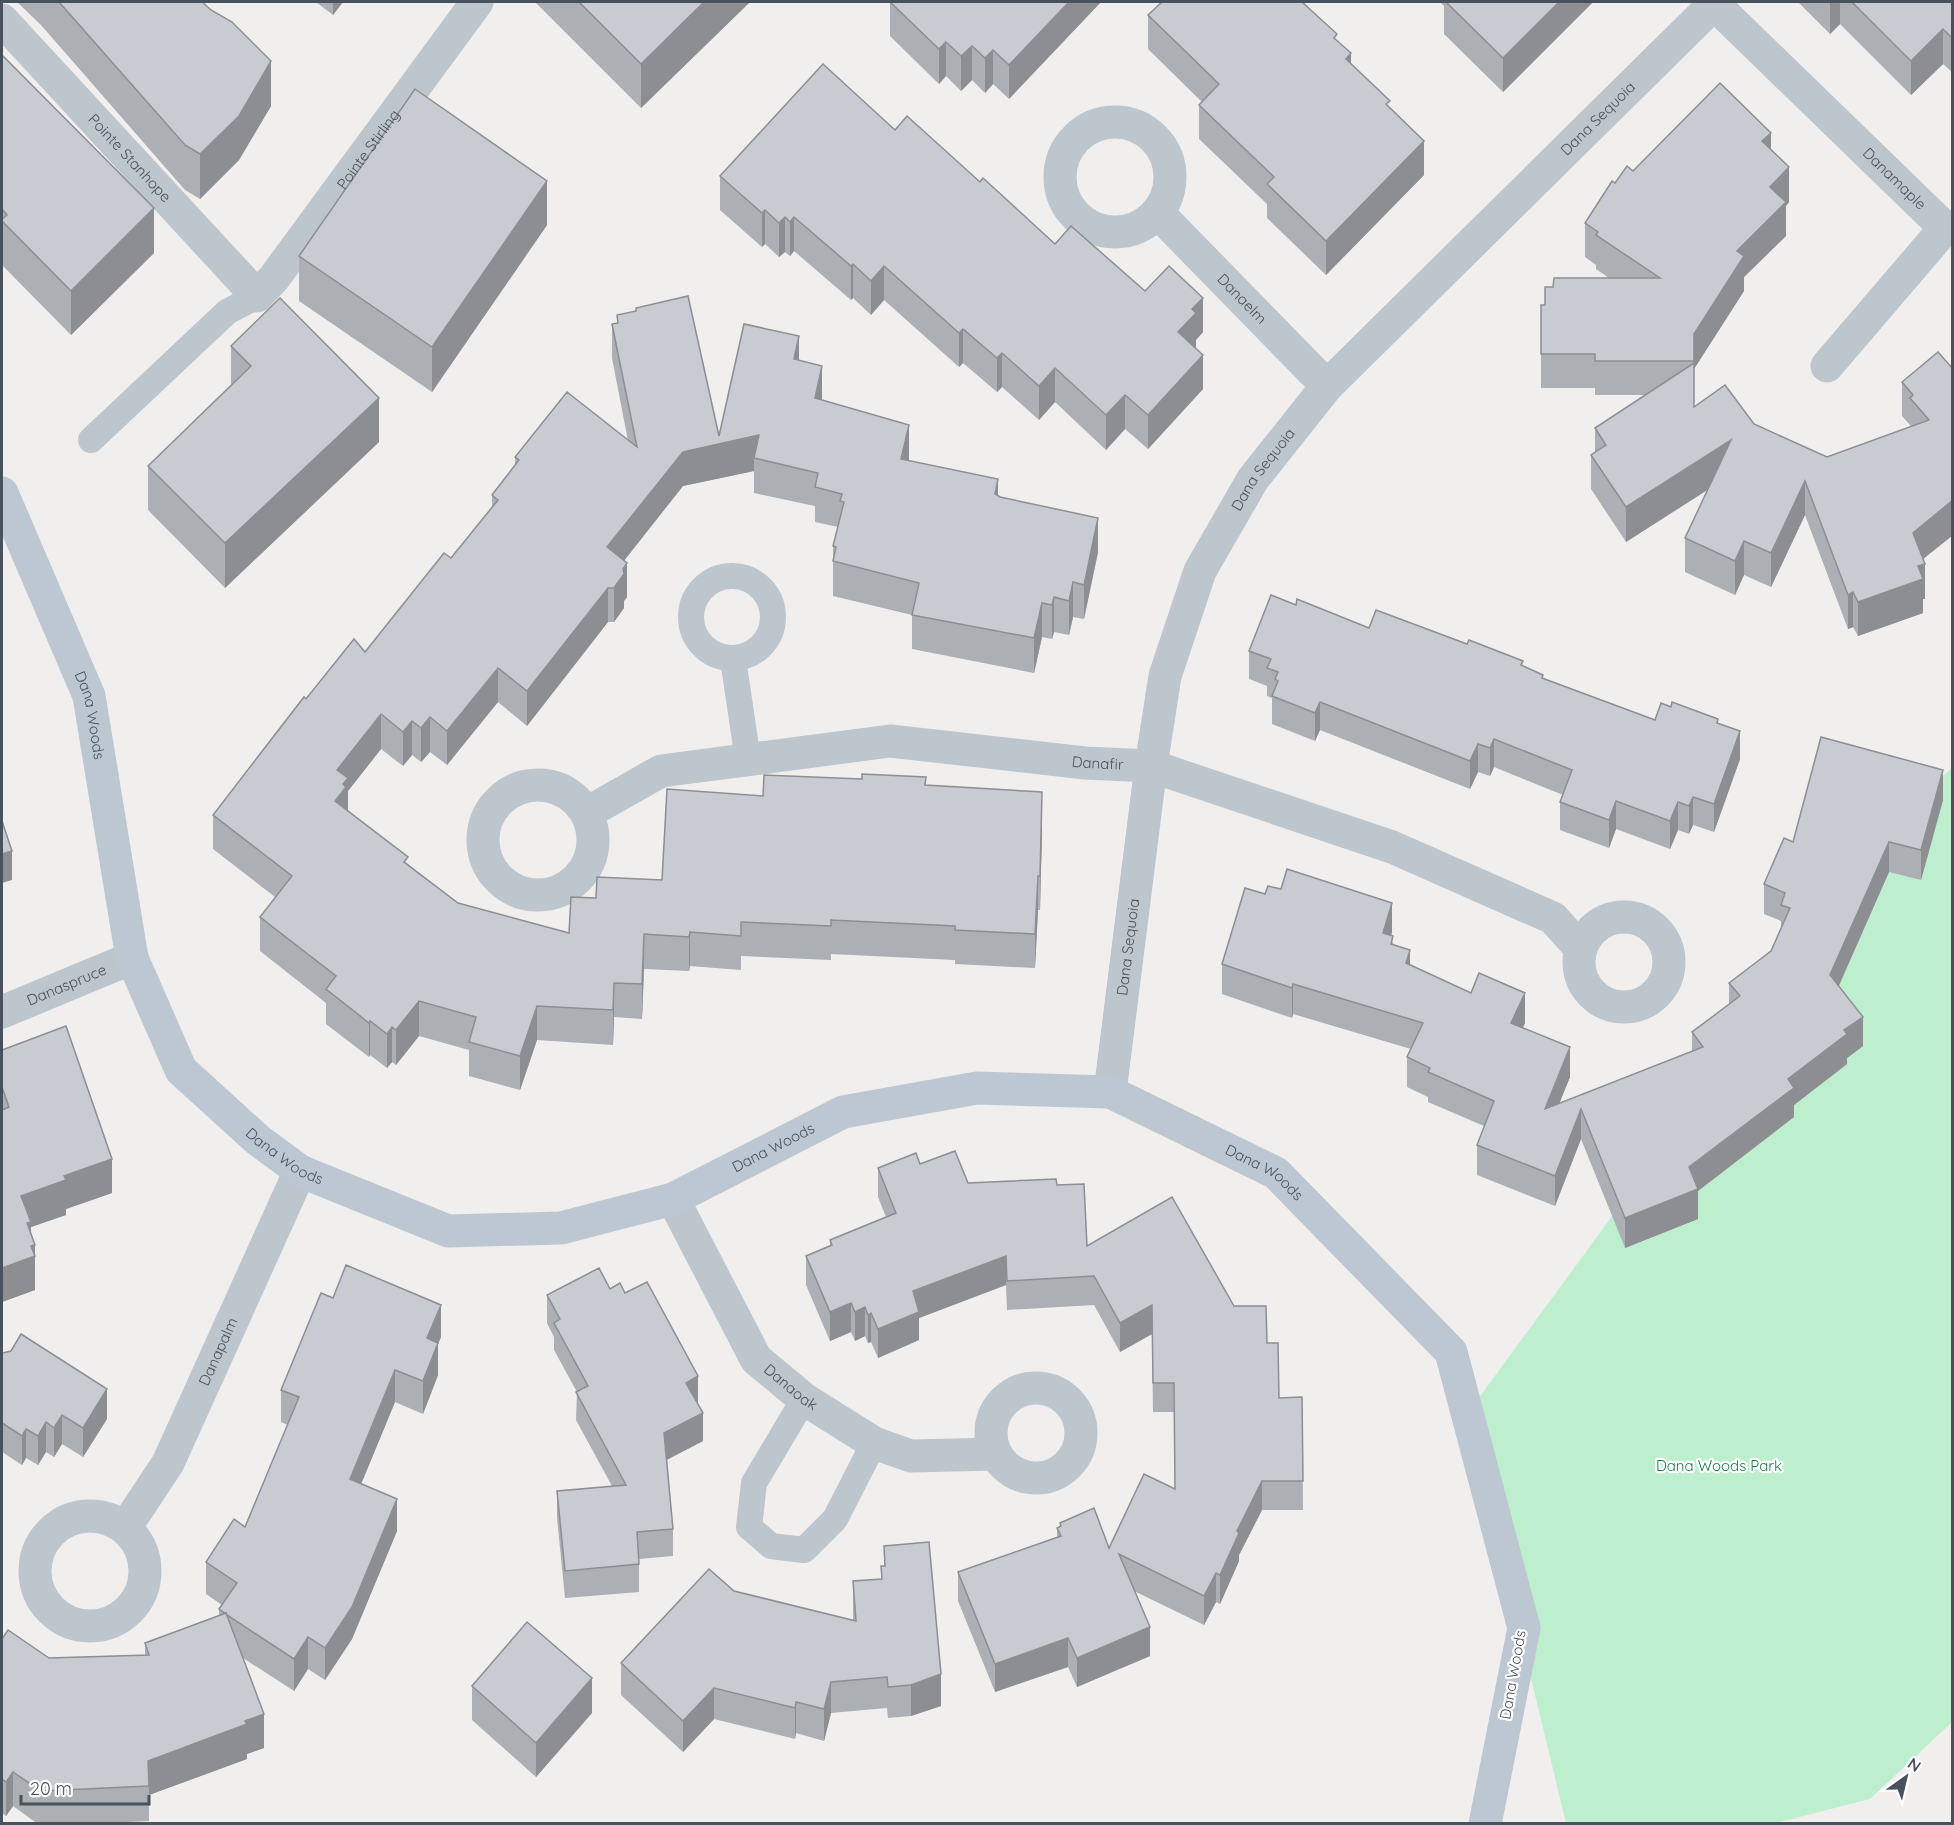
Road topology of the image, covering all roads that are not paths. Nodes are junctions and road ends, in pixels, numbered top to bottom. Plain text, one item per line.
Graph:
1 (477, 2) edge
2 (1713, 3) edge
3 (2, 20) edge
4 (1158, 213) dead end
5 (257, 296) junction
6 (1827, 366) dead end
7 (1327, 386) junction
8 (91, 440) dead end
9 (2, 493) edge
10 (733, 658) dead end
11 (748, 760) junction
12 (1151, 766) junction
13 (587, 813) dead end
14 (1580, 948) dead end
15 (132, 958) junction
16 (2, 1012) edge
17 (1110, 1092) junction
18 (300, 1172) junction
19 (673, 1199) junction
20 (804, 1399) junction
21 (874, 1443) junction
22 (996, 1454) dead end
23 (125, 1528) dead end
24 (1485, 1824) edge

1 - 5 street, Pointe Stirling
2 - 6 street, Danamaple
2 - 7 street, Dana Sequoia
3 - 5 street, Pointe Stanhope
4 - 7 street, Danaelm
5 - 8 lane
7 - 12 street, Dana Sequoia
9 - 15 street, Dana Woods
10 - 11 lane
11 - 12 street, Danafir
11 - 13 street, Danafir
12 - 14 street, Danafir
12 - 17 street, Dana Sequoia
15 - 16 street, Danaspruce
15 - 18 street, Dana Woods
17 - 19 street, Dana Woods
17 - 24 street, Dana Woods
18 - 19 street, Dana Woods
18 - 23 street, Danapalm
19 - 20 street, Danaoak
20 - 21 street, Danaoak
20 - 21 lane
21 - 22 street, Danaoak

